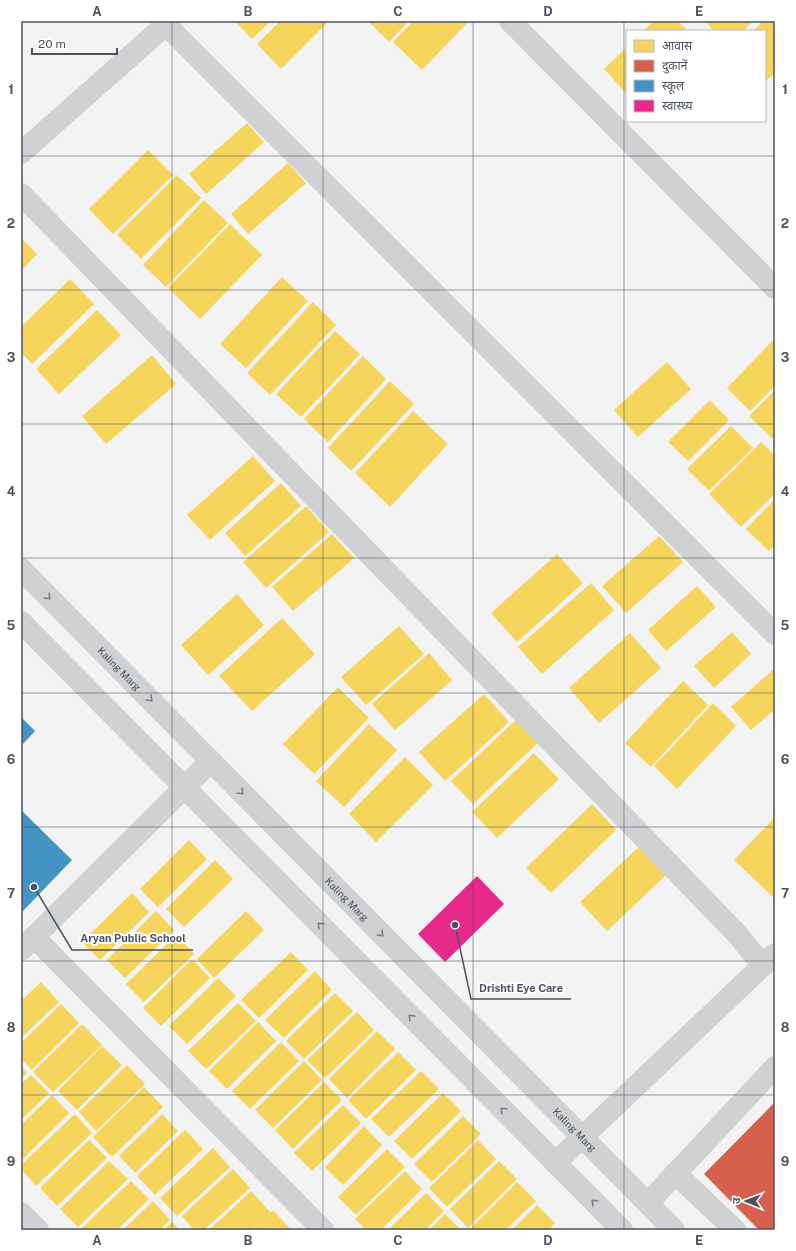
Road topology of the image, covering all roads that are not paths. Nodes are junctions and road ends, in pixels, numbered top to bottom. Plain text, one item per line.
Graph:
1 (510, 21) edge
2 (168, 23) edge
3 (21, 153) edge
4 (21, 194) edge
5 (775, 288) edge
6 (21, 569) edge
7 (21, 622) edge
8 (775, 634) edge
9 (211, 762) junction
10 (185, 788) junction
11 (27, 944) edge
12 (769, 960) edge
13 (775, 1067) edge
14 (582, 1137) junction
15 (555, 1163) junction
16 (675, 1173) junction
17 (648, 1203) junction
18 (21, 1213) edge
19 (38, 1230) edge
20 (324, 1230) edge
21 (622, 1230) edge
22 (674, 1230) edge
23 (735, 1230) edge

1 - 5 street
2 - 3 street
2 - 8 street
4 - 12 street
6 -> 9 street, Kaling Marg
7 - 10 street
9 - 10 street
9 -> 14 street, Kaling Marg
10 - 11 street
15 -> 10 street
11 - 20 street
12 - 14 street
13 - 16 street
14 - 15 street
14 - 17 street, Kaling Marg
21 -> 15 street
16 - 17 street
16 - 23 street
17 - 22 street, Kaling Marg
18 - 19 street

